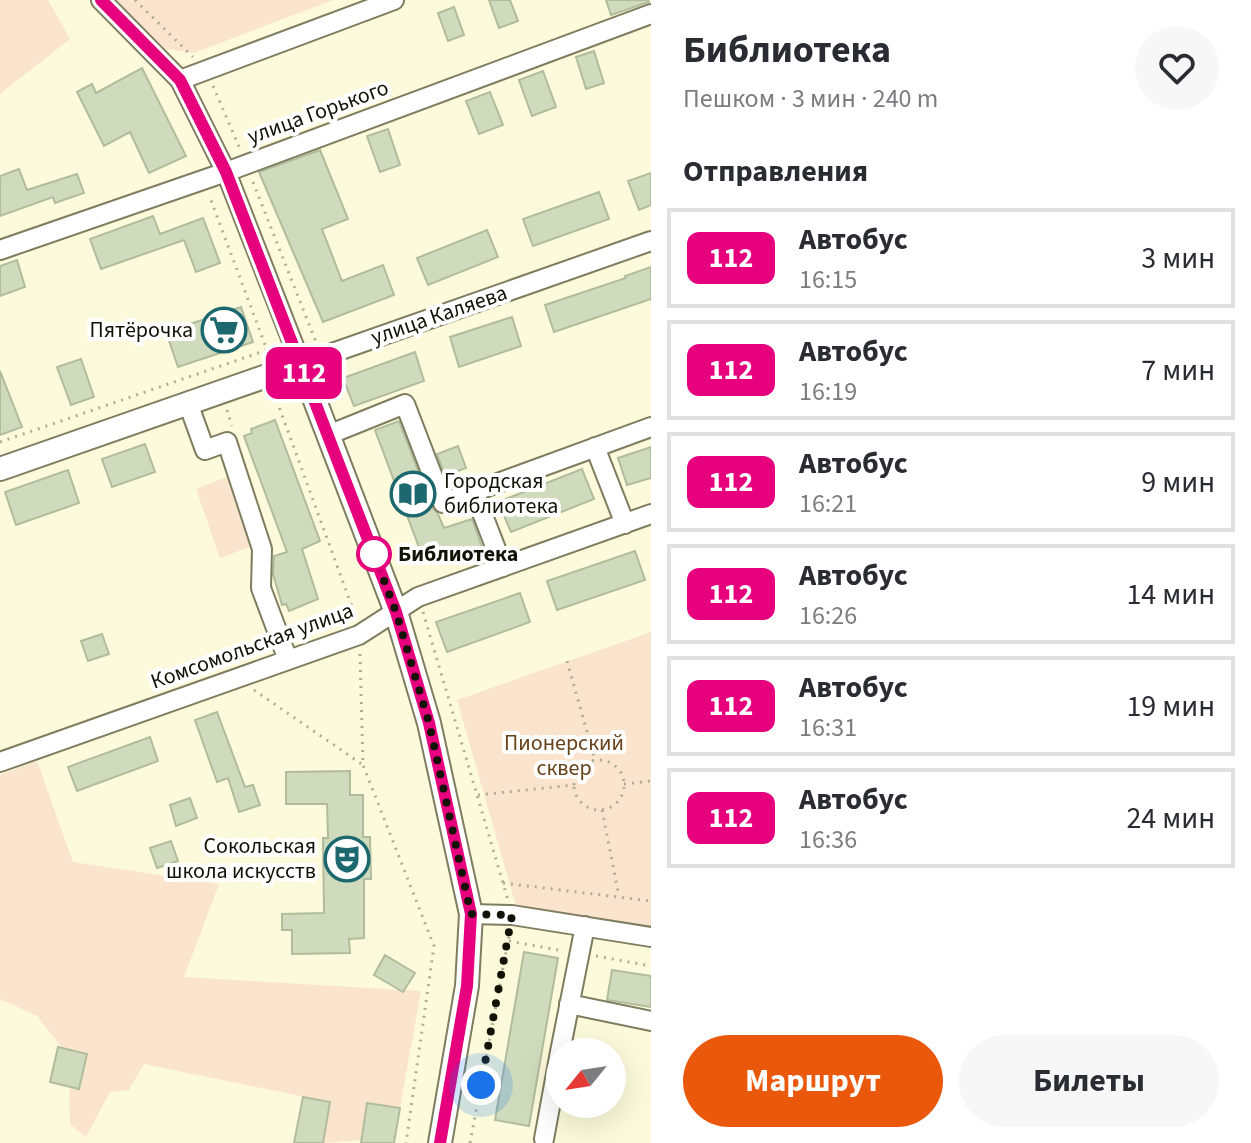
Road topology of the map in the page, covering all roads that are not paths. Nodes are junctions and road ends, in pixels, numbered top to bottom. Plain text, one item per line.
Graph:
1 (101, 0) edge
2 (394, 0) edge
3 (651, 14) edge
4 (180, 80) junction
5 (226, 172) junction
6 (651, 241) edge
7 (0, 250) edge
8 (301, 364) junction
9 (188, 403) junction
10 (651, 427) edge
11 (328, 435) junction
12 (595, 447) junction
13 (0, 469) edge
14 (474, 492) junction
15 (651, 514) edge
16 (625, 524) junction
17 (503, 567) junction
18 (396, 612) junction
19 (288, 660) junction
20 (0, 762) edge
21 (471, 914) junction
22 (585, 926) junction
23 (651, 937) edge
24 (569, 1004) junction
25 (651, 1021) edge
26 (563, 1038) edge
27 (548, 1118) edge
28 (544, 1139) dead end
29 (440, 1143) edge

1 - 4 street
2 - 4 street
3 - 5 street, улица Горького
4 - 5 street
5 - 7 street, улица Горького
5 - 8 street
6 - 8 street, улица Каляева
8 - 9 main road, улица Каляева
8 - 11 main road
9 - 13 main road, улица Каляева
9 - 19 street
10 - 12 street
11 - 14 street
11 - 18 main road
12 - 14 street
12 - 16 street
14 - 17 street
15 - 16 street, Комсомольская улица
16 - 17 street, Комсомольская улица
17 - 18 street, Комсомольская улица
18 - 19 street, Комсомольская улица
18 - 21 main road
19 - 20 street, Комсомольская улица
21 - 22 street
21 - 29 main road
22 - 23 street
22 - 24 street
24 - 25 street
24 - 26 street
27 - 28 street

